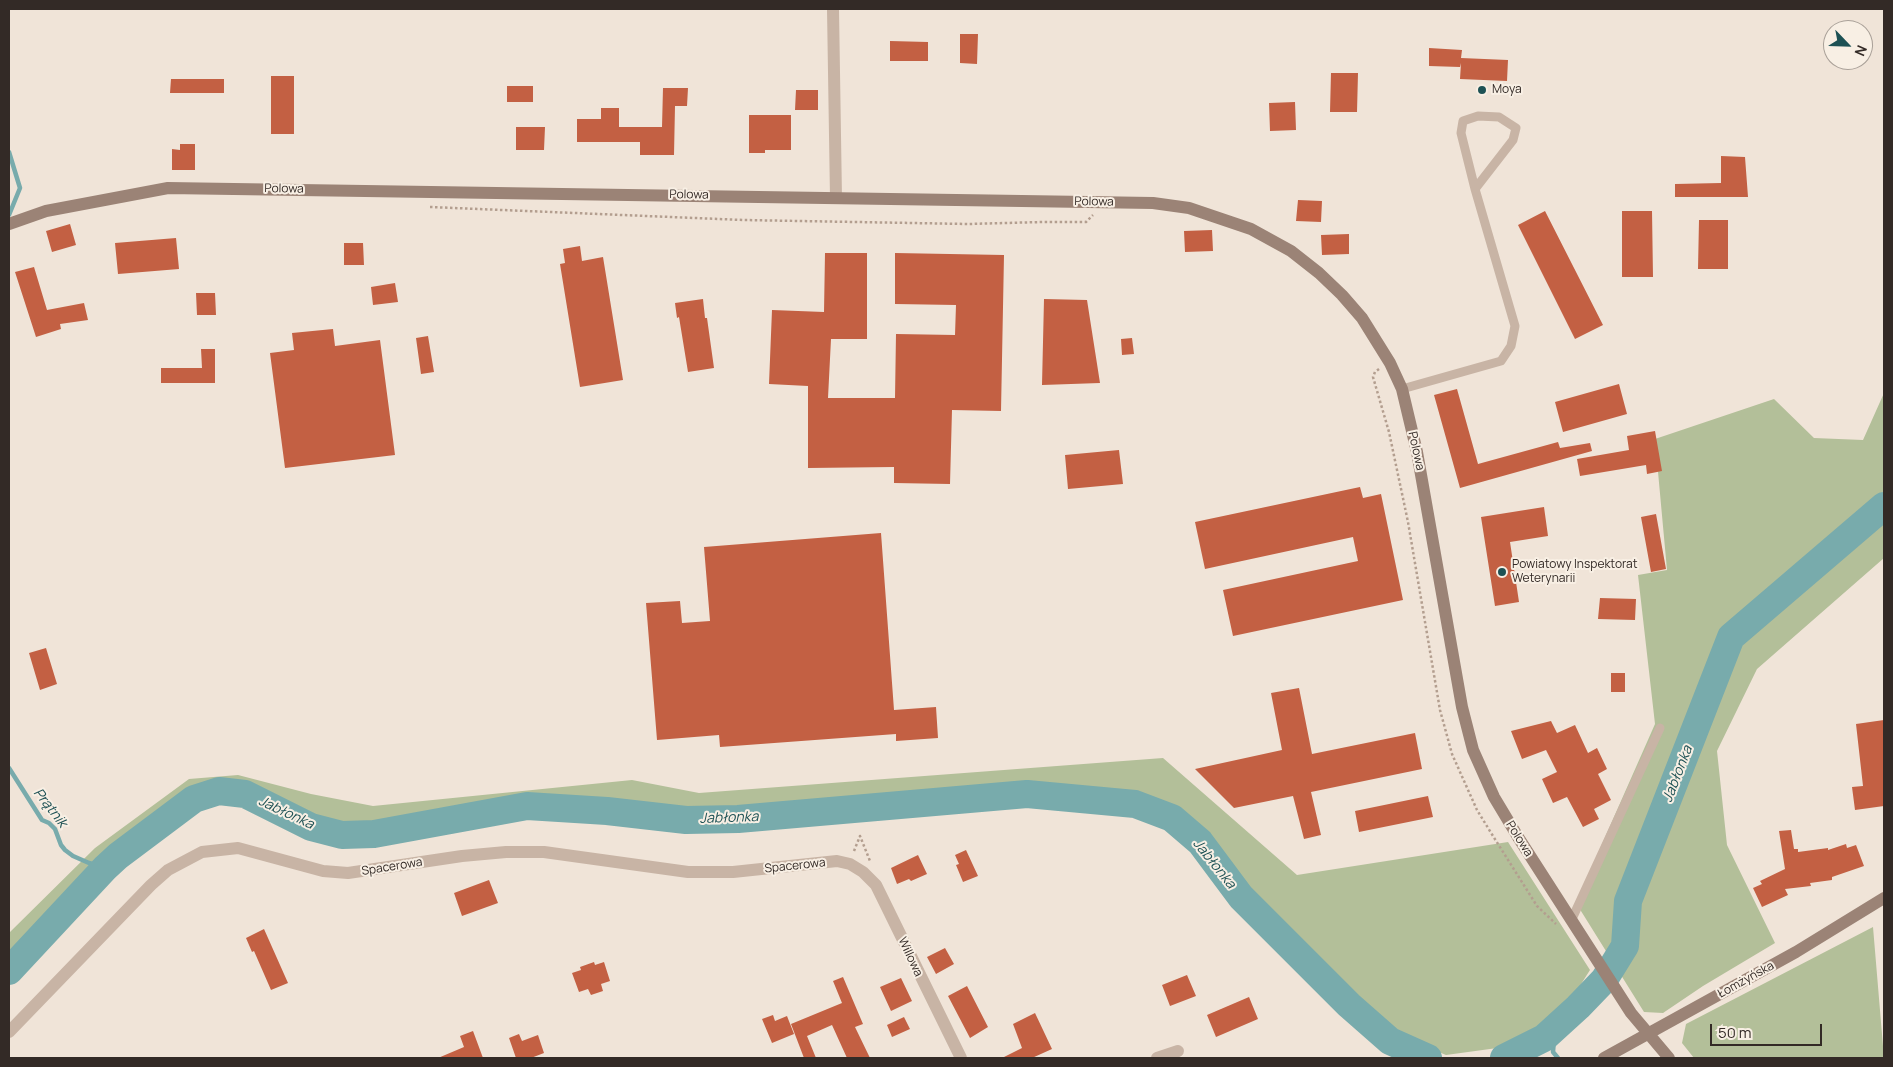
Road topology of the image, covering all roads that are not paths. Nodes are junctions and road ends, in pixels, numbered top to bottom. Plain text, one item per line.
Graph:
1 (833, 9) edge
2 (1475, 189) junction
3 (836, 198) junction
4 (14, 222) edge
5 (1402, 389) junction
6 (1660, 728) dead end
7 (851, 860) joint
8 (1884, 898) edge
9 (1571, 921) junction
10 (9, 1032) edge
11 (1649, 1035) junction
12 (1178, 1051) dead end
13 (961, 1058) edge
14 (1157, 1058) edge
15 (1604, 1058) edge
16 (1669, 1058) edge

1 - 3 street
2 - 2 lane
2 - 5 lane
3 - 4 street, Polowa
3 - 5 street, Polowa
5 - 9 street, Polowa
6 - 9 lane
7 - 10 street, Spacerowa
7 - 13 street, Willowa
8 - 11 street, Łomżyńska
9 - 11 street, Polowa
11 - 15 street, Łomżyńska
11 - 16 street, Polowa
12 - 14 street

